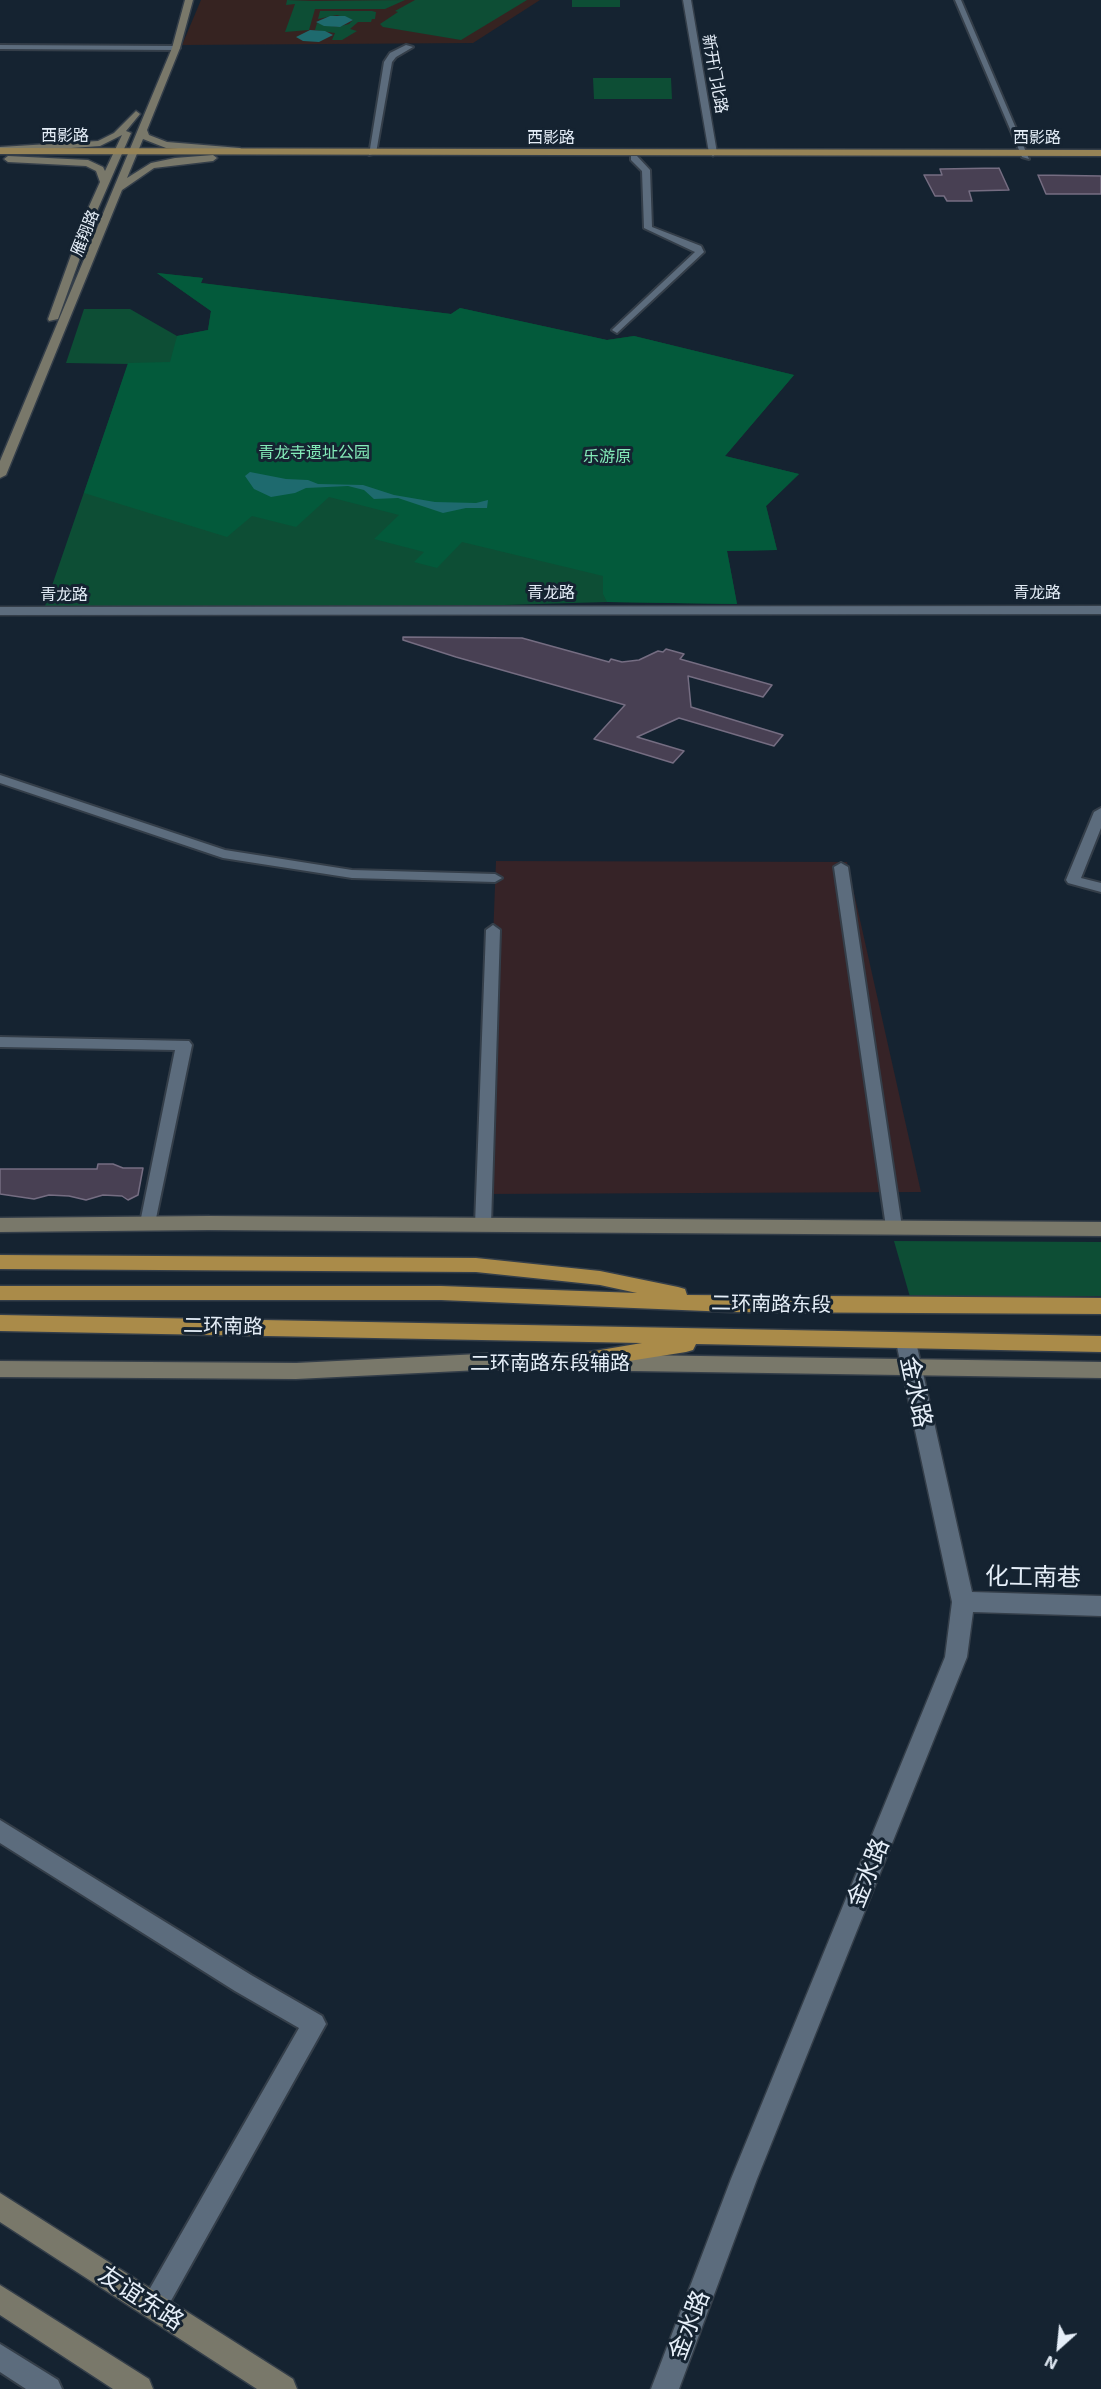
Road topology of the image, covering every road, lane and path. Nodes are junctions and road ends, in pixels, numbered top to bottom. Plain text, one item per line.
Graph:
1 (189, 0) edge
2 (687, 0) edge
3 (958, 0) edge
4 (166, 38) dead end
5 (0, 47) edge
6 (409, 47) dead end
7 (176, 48) junction
8 (161, 52) junction
9 (140, 104) dead end
10 (136, 114) junction
11 (141, 129) junction
12 (0, 150) edge
13 (245, 152) junction
14 (372, 153) junction
15 (713, 153) junction
16 (118, 154) junction
17 (132, 154) junction
18 (1025, 155) junction
19 (1101, 155) edge
20 (0, 157) edge
21 (218, 158) junction
22 (634, 158) junction
23 (105, 182) junction
24 (119, 190) junction
25 (618, 330) dead end
26 (0, 446) edge
27 (0, 475) edge
28 (1101, 610) edge
29 (0, 611) edge
30 (0, 618) edge
31 (1101, 618) edge
32 (0, 779) edge
33 (1101, 812) edge
34 (841, 867) dead end
35 (495, 878) dead end
36 (1101, 888) edge
37 (493, 930) dead end
38 (0, 1042) edge
39 (148, 1223) junction
40 (483, 1224) junction
41 (0, 1225) edge
42 (894, 1227) junction
43 (1101, 1229) edge
44 (0, 1262) edge
45 (0, 1287) edge
46 (0, 1293) edge
47 (24, 1293) junction
48 (441, 1293) joint
49 (730, 1304) junction
50 (1101, 1306) edge
51 (0, 1323) edge
52 (106, 1324) junction
53 (446, 1331) joint
54 (0, 1333) edge
55 (734, 1337) junction
56 (906, 1342) junction
57 (1101, 1344) edge
58 (572, 1362) junction
59 (0, 1369) edge
60 (910, 1369) junction
61 (1101, 1370) edge
62 (963, 1602) junction
63 (1101, 1606) edge
64 (0, 1831) edge
65 (0, 2206) edge
66 (0, 2299) edge
67 (154, 2306) junction
68 (0, 2357) edge
69 (49, 2389) edge
70 (139, 2389) edge
71 (283, 2389) edge
72 (665, 2389) edge

1 - 7 main road, 雁翔路
2 - 15 street, 新开门北路
3 - 18 street
4 - 8 main road
5 - 8 street
6 - 14 street
7 - 8 street
7 - 11 main road, 雁翔路
9 - 10 main road, 雁翔路
10 - 12 main road
10 - 16 main road, 雁翔路
11 - 13 main road
11 - 17 main road, 雁翔路
12 - 16 main road, 西影路
13 - 14 main road, 西影路
13 - 17 main road, 西影路
14 - 15 main road, 西影路
15 - 18 main road, 西影路
16 - 17 main road, 西影路
16 - 20 main road, 西影路
16 - 23 main road, 雁翔路
17 - 21 main road, 西影路
17 - 24 main road, 雁翔路
18 - 19 main road, 西影路
18 - 22 main road, 西影路
20 - 23 main road
21 - 22 main road, 西影路
21 - 24 main road
22 - 25 street
23 - 26 main road, 雁翔路
24 - 27 main road, 雁翔路
28 - 29 street, 青龙路
30 - 31 street, 青龙路
32 - 35 street
33 - 36 street
34 - 42 street
37 - 40 street
38 - 39 street
39 - 40 main road
39 - 41 main road
40 - 42 main road
42 - 43 main road
44 - 49 highway
45 - 47 highway
46 - 47 highway, 二环南路
47 - 48 highway, 二环南路
48 - 49 highway, 二环南路东段
49 - 50 highway, 二环南路东段
51 - 52 highway, 二环南路
52 - 53 highway, 二环南路
52 - 54 highway
53 - 55 highway, 二环南路东段
55 - 56 highway, 二环南路东段
55 - 58 highway
56 - 57 highway, 二环南路东段
56 - 60 street, 金水路
58 - 59 main road, 二环南路东段辅路
58 - 60 main road, 二环南路东段辅路
60 - 61 main road, 二环南路东段辅路
60 - 62 street, 金水路
62 - 63 street, 化工南巷
62 - 72 street, 金水路
64 - 67 street
65 - 67 main road, 友谊东路
66 - 70 main road
67 - 71 main road, 友谊东路
68 - 69 street

